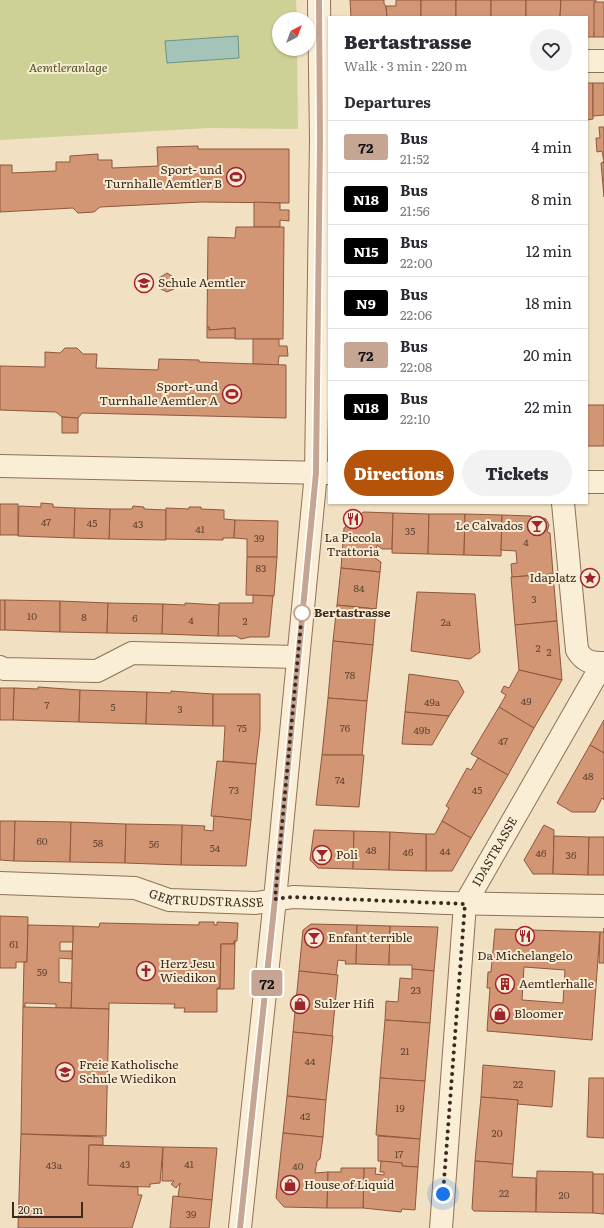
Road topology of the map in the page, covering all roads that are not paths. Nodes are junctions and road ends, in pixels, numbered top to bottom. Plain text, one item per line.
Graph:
1 (319, 0) edge
2 (325, 60) edge
3 (588, 61) edge
4 (604, 61) edge
5 (0, 466) edge
6 (322, 473) edge
7 (588, 482) edge
8 (604, 482) edge
9 (563, 504) edge
10 (298, 657) junction
11 (603, 663) edge
12 (0, 666) edge
13 (0, 883) edge
14 (275, 899) junction
15 (465, 904) junction
16 (604, 906) edge
17 (240, 1228) edge
18 (441, 1228) edge

1 - 2 street
2 - 6 street
3 - 4 street
5 - 6 street
6 - 10 street
7 - 8 street
9 - 11 street
10 - 12 street
10 - 14 street
11 - 15 street, IDASTRASSE
13 - 14 street, GERTRUDSTRASSE
14 - 15 street, GERTRUDSTRASSE
14 - 17 street
15 - 16 street, GERTRUDSTRASSE
15 - 18 street, IDASTRASSE

